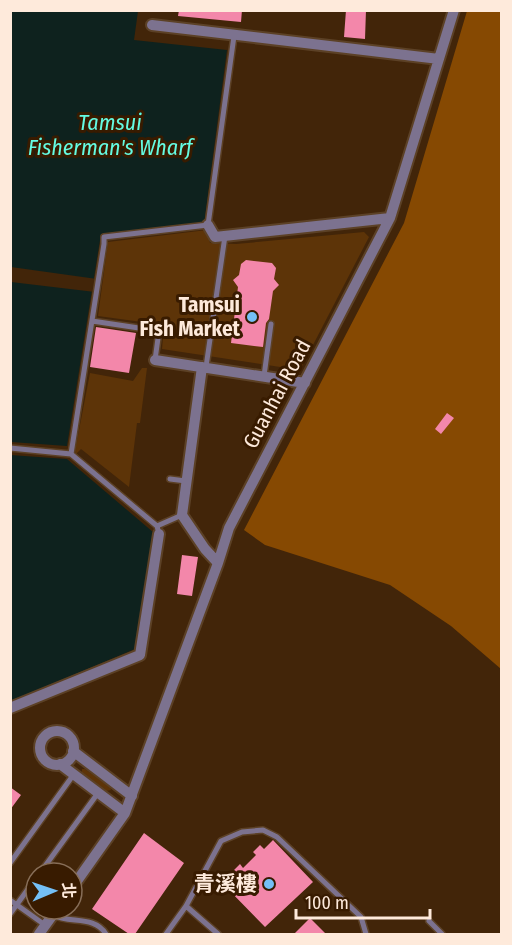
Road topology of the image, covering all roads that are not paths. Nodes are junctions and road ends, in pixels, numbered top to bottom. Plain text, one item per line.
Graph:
1 (454, 10) edge
2 (152, 24) dead end
3 (234, 36) junction
4 (439, 59) junction
5 (390, 218) junction
6 (208, 225) junction
7 (225, 236) junction
8 (92, 321) junction
9 (271, 324) dead end
10 (155, 360) joint
11 (204, 367) junction
12 (264, 376) junction
13 (305, 383) junction
14 (10, 448) edge
15 (71, 454) junction
16 (170, 479) dead end
17 (186, 480) junction
18 (182, 515) junction
19 (158, 530) junction
20 (218, 563) junction
21 (10, 708) edge
22 (73, 751) junction
23 (60, 764) junction
24 (74, 774) junction
25 (98, 793) junction
26 (132, 796) junction
27 (125, 813) junction
28 (49, 861) edge
29 (10, 863) edge
30 (84, 871) edge
31 (24, 895) edge
32 (10, 900) edge
33 (17, 905) junction
34 (186, 906) junction
35 (10, 914) edge
36 (78, 921) edge
37 (429, 921) dead end
38 (42, 930) edge
39 (106, 934) edge
40 (166, 934) edge
41 (218, 934) edge
42 (366, 934) edge
43 (442, 934) edge

1 - 4 street, Guanhai Road
2 - 3 street
3 - 4 street
3 - 6 lane
4 - 5 street, Guanhai Road
5 - 7 street
5 - 13 street, Guanhai Road
6 - 7 street
6 - 8 lane
7 - 11 lane
8 - 10 lane
8 - 15 lane
9 - 12 lane
10 - 11 street
11 - 12 street
11 - 17 street
12 - 13 street
13 - 20 street, Guanhai Road
14 - 15 lane
15 - 19 lane
16 - 17 lane
17 - 18 street
18 - 19 lane
18 - 20 street
19 - 21 street
20 - 26 street, Guanhai Road
22 - 23 street
22 - 23 street
22 - 26 street
23 - 24 street
24 - 25 street
24 - 29 lane
25 - 27 street
25 - 28 lane
26 - 27 street, Guanhai Road
27 - 30 street, Guanhai Road
31 - 33 lane
32 - 33 lane
33 - 35 lane
33 - 38 lane
34 - 40 lane
34 - 41 lane
34 - 42 lane
36 - 39 lane
37 - 43 lane

